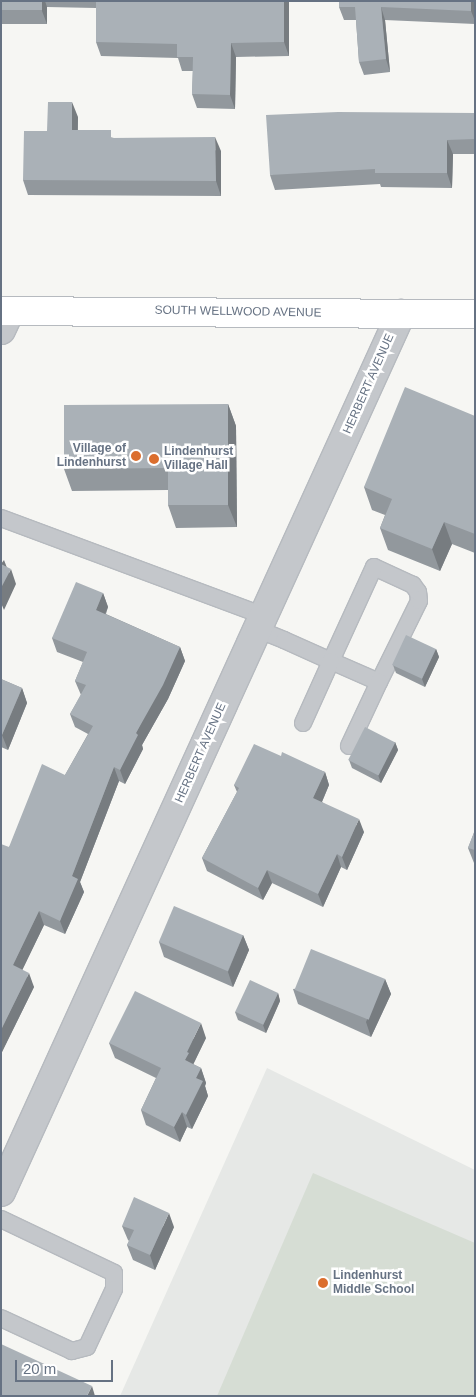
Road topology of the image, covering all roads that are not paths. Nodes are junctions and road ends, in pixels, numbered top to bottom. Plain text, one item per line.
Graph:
1 (401, 314) junction
2 (475, 314) edge
3 (4, 317) edge
4 (1, 518) edge
5 (261, 622) junction
6 (331, 661) junction
7 (380, 682) junction
8 (303, 723) dead end
9 (349, 746) dead end
10 (1, 1192) edge
11 (1, 1219) edge
12 (1, 1318) edge

1 - 2 main road, SOUTH WELLWOOD AVENUE
1 - 3 main road, SOUTH WELLWOOD AVENUE
1 - 5 street, HERBERT AVENUE
4 - 5 lane
5 - 6 lane
5 - 10 street, HERBERT AVENUE
6 - 7 lane
6 - 7 lane
6 - 8 lane
7 - 9 lane
11 - 12 lane

